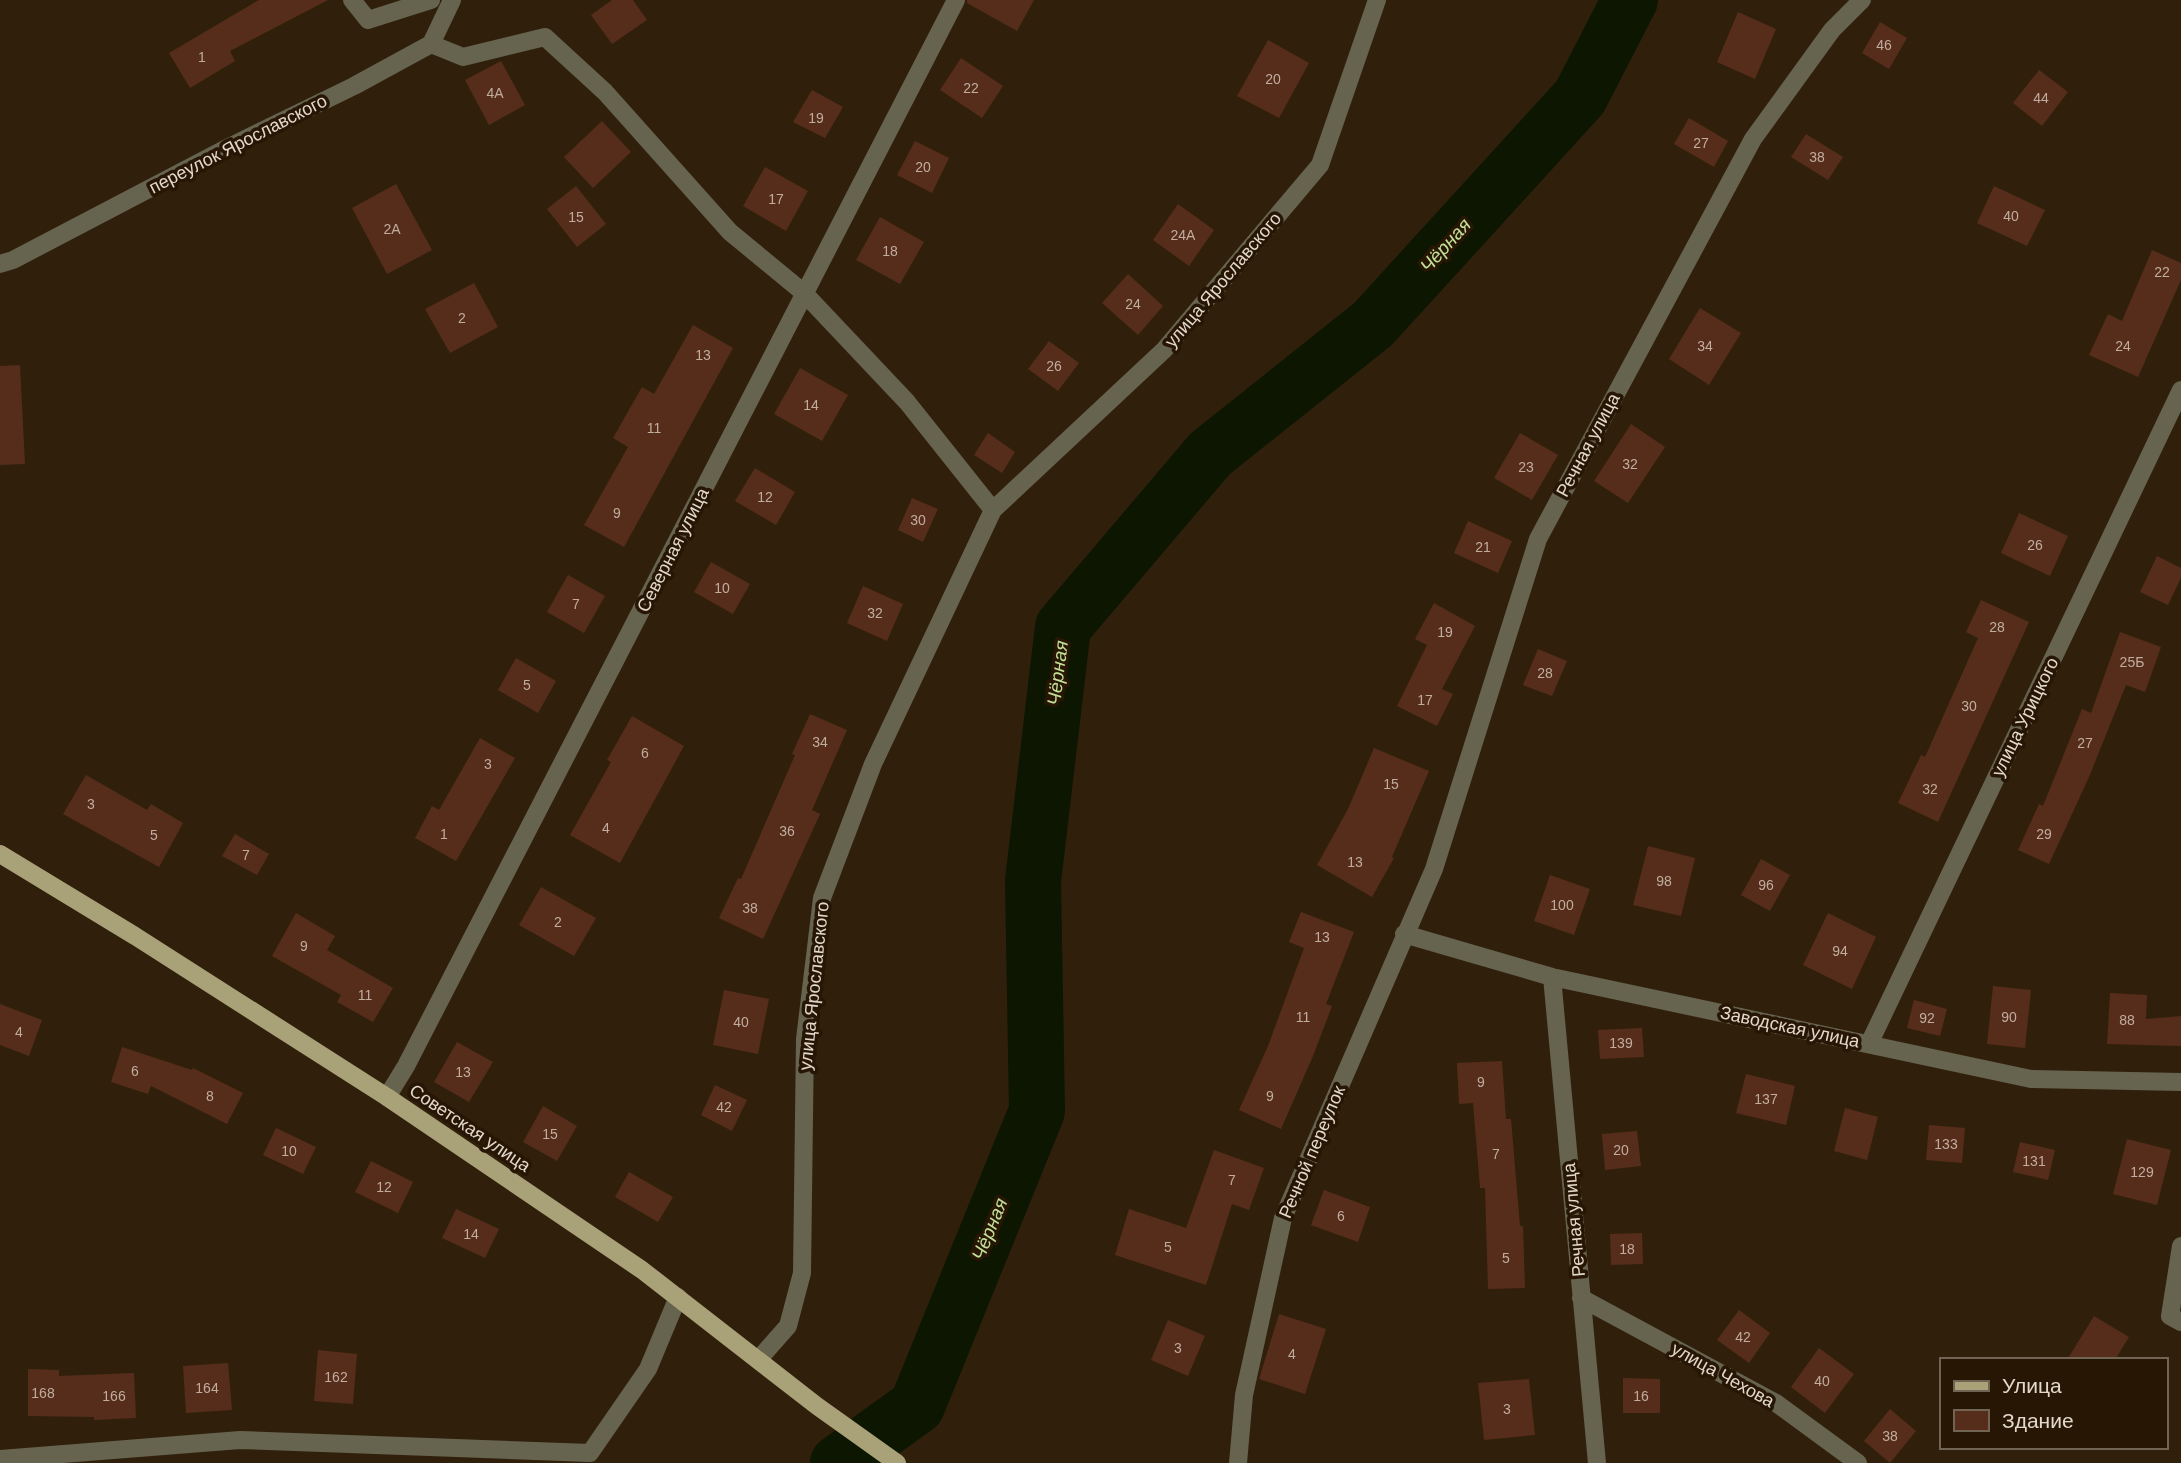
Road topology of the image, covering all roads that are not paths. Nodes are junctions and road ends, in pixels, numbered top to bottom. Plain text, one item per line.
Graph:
1 (352, 0) edge
2 (431, 0) edge
3 (452, 0) edge
4 (956, 0) edge
5 (1377, 0) edge
6 (1863, 0) edge
7 (432, 44) junction
8 (0, 264) edge
9 (804, 293) junction
10 (2181, 390) edge
11 (993, 510) junction
12 (0, 854) edge
13 (1404, 934) junction
14 (1552, 977) junction
15 (1869, 1044) junction
16 (2181, 1082) edge
17 (387, 1097) junction
18 (2181, 1246) edge
19 (678, 1297) junction
20 (1581, 1298) junction
21 (2181, 1322) edge
22 (758, 1360) junction
23 (0, 1459) edge
24 (897, 1463) edge
25 (1238, 1463) edge
26 (1597, 1463) edge
27 (1858, 1463) edge

1 - 2 street
3 - 7 street
4 - 9 street, Северная улица
5 - 11 street, улица Ярославского
6 - 13 street, Речная улица
7 - 8 street, переулок Ярославского
7 - 9 street
9 - 11 street
9 - 17 street, Северная улица
10 - 15 street, улица Урицкого
11 - 22 street, улица Ярославского
12 - 17 main road, Советская улица
13 - 14 street, Заводская улица
13 - 25 street, Речной переулок
14 - 15 street, Заводская улица
14 - 20 street, Речная улица
15 - 16 street, Заводская улица
17 - 19 main road, Советская улица
18 - 21 street
19 - 22 main road, Советская улица
19 - 23 street
20 - 26 street, Речная улица
20 - 27 street, улица Чехова
22 - 24 main road, Советская улица

